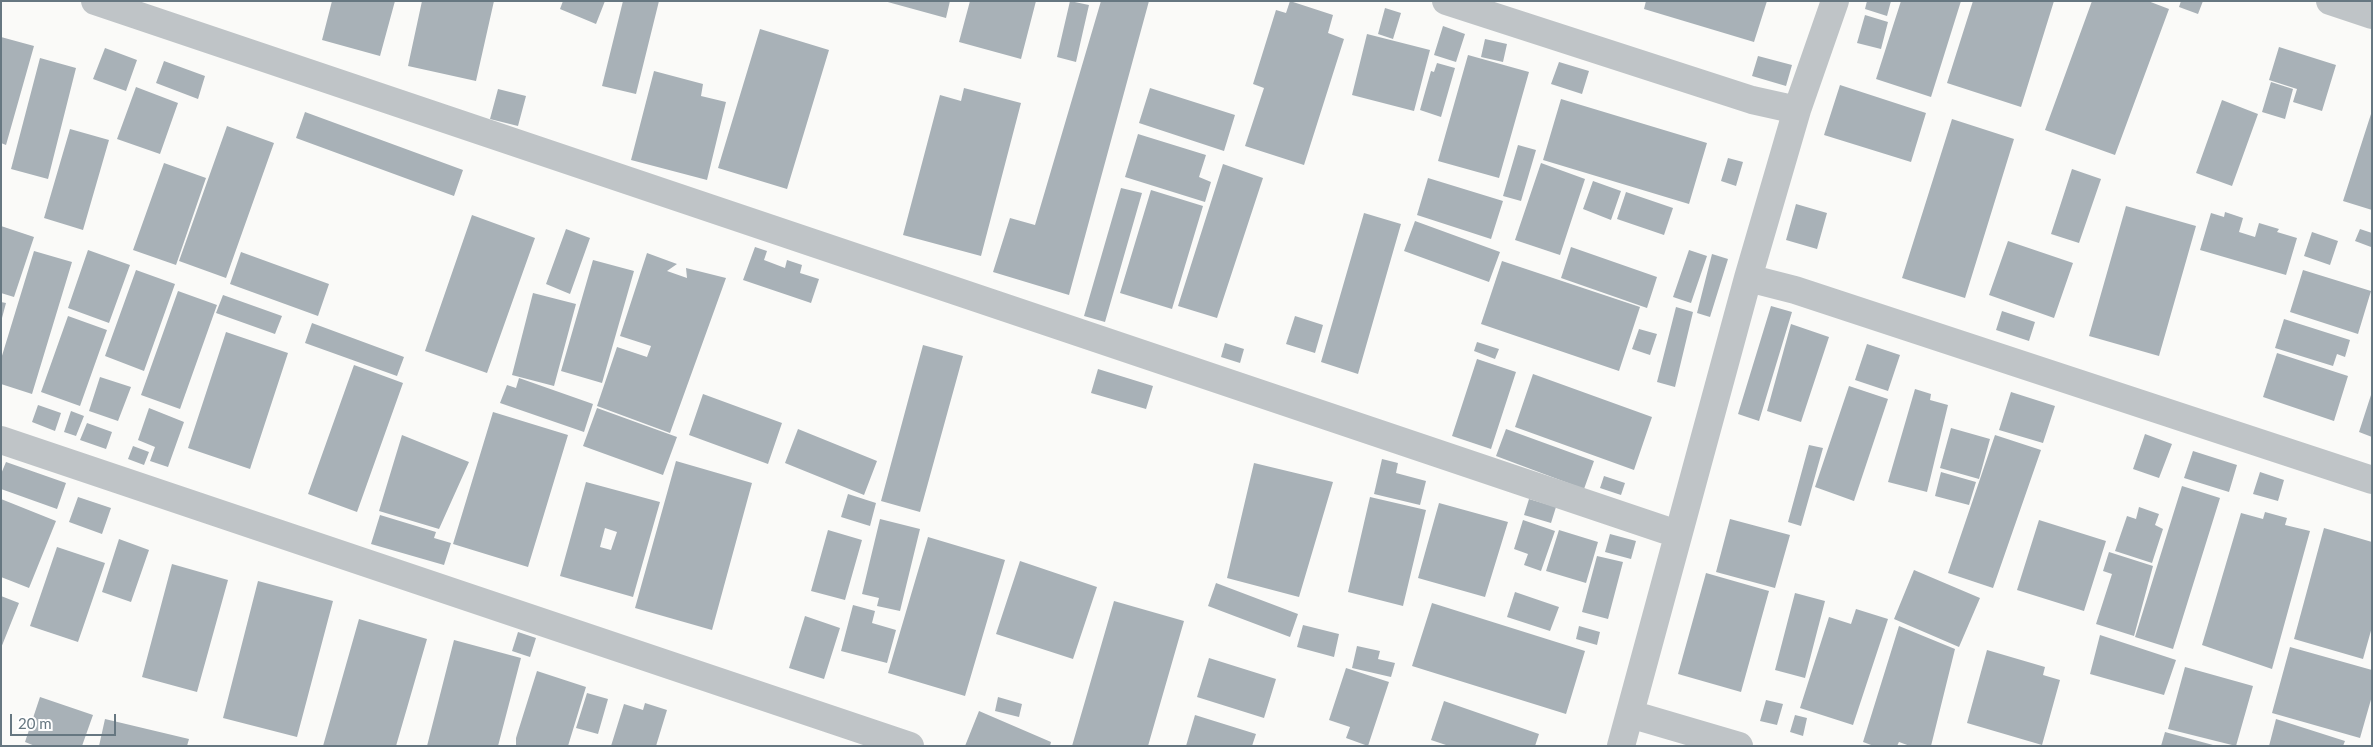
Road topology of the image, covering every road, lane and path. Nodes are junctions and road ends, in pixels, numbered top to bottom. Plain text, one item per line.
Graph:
1 (94, 1) edge
2 (1446, 1) edge
3 (1835, 1) edge
4 (2330, 1) edge
5 (2372, 15) edge
6 (1797, 110) junction
7 (1748, 278) junction
8 (1, 440) edge
9 (2372, 480) edge
10 (1677, 534) junction
11 (1630, 714) junction
12 (910, 746) edge
13 (1621, 746) edge
14 (1739, 746) edge

1 - 10 street
2 - 6 street
3 - 6 street
4 - 5 street
6 - 7 street
7 - 9 street
7 - 10 street
8 - 12 street
10 - 11 street
11 - 13 street
11 - 14 street

